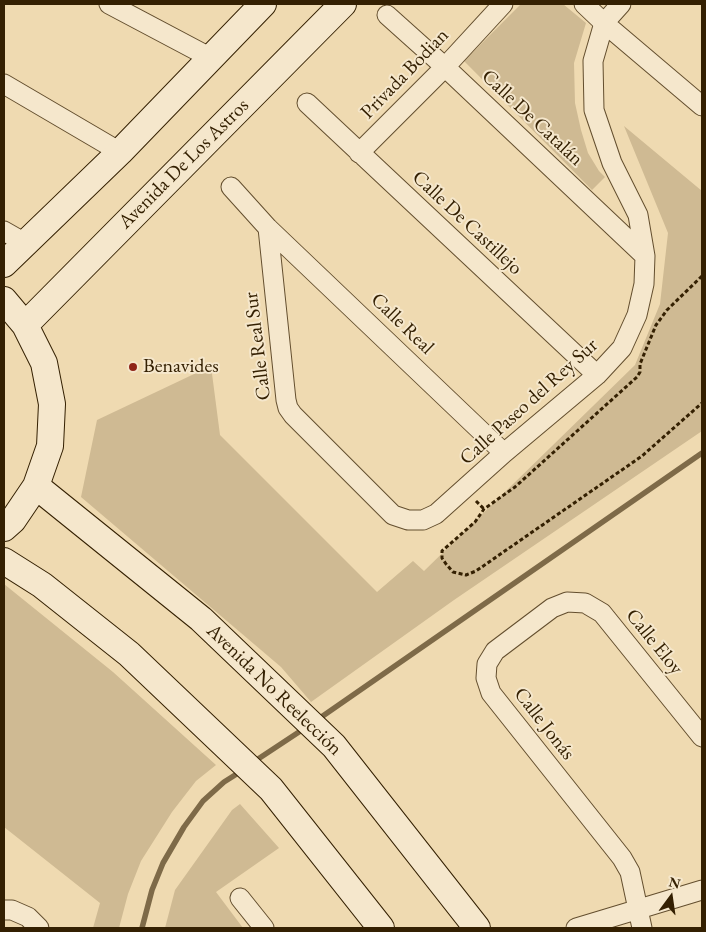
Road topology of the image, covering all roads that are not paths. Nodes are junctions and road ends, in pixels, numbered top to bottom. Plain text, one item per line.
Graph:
1 (109, 4) edge
2 (263, 4) edge
3 (343, 4) edge
4 (503, 4) edge
5 (584, 4) edge
6 (621, 4) edge
7 (387, 14) dead end
8 (604, 23) junction
9 (211, 58) junction
10 (445, 67) junction
11 (4, 84) edge
12 (307, 104) dead end
13 (702, 106) edge
14 (120, 152) junction
15 (359, 153) junction
16 (231, 187) dead end
17 (268, 228) junction
18 (14, 237) edge
19 (645, 256) junction
20 (4, 264) edge
21 (4, 300) edge
22 (25, 325) junction
23 (597, 375) junction
24 (504, 453) junction
25 (36, 486) junction
26 (408, 520) joint
27 (4, 528) edge
28 (4, 561) edge
29 (585, 604) joint
30 (702, 737) edge
31 (702, 890) edge
32 (240, 898) dead end
33 (638, 909) junction
34 (4, 910) edge
35 (39, 928) edge
36 (264, 928) edge
37 (381, 928) edge
38 (477, 928) edge
39 (576, 928) edge
40 (642, 928) edge

1 - 9 street
2 - 9 main road
3 - 22 main road, Avenida De Los Astros
4 - 10 street, Privada Bodian
5 - 8 street
6 - 8 street, Calle Paseo del Rey Sur
7 - 10 street, Calle De Catalán
8 - 13 street
8 - 19 street, Calle Paseo del Rey Sur
9 - 14 main road
10 - 15 street, Privada Bodian
10 - 19 street, Calle De Catalán
11 - 14 street
12 - 15 street, Calle De Castillejo
14 - 18 main road
15 - 23 street, Calle De Castillejo
16 - 17 street
17 - 24 street, Calle Real
17 - 26 street, Calle Real Sur
18 - 20 main road
19 - 23 street, Calle Paseo del Rey Sur
21 - 22 main road
22 - 25 main road
23 - 24 street, Calle Paseo del Rey Sur
24 - 26 street, Calle Paseo del Rey Sur
25 - 27 main road
25 - 38 main road, Avenida No Reelección
28 - 37 main road
29 - 30 street, Calle Eloy
29 - 33 street, Calle Jonás
31 - 33 street
32 - 36 street
33 - 39 street
33 - 40 street, Calle Jonás
34 - 35 street

